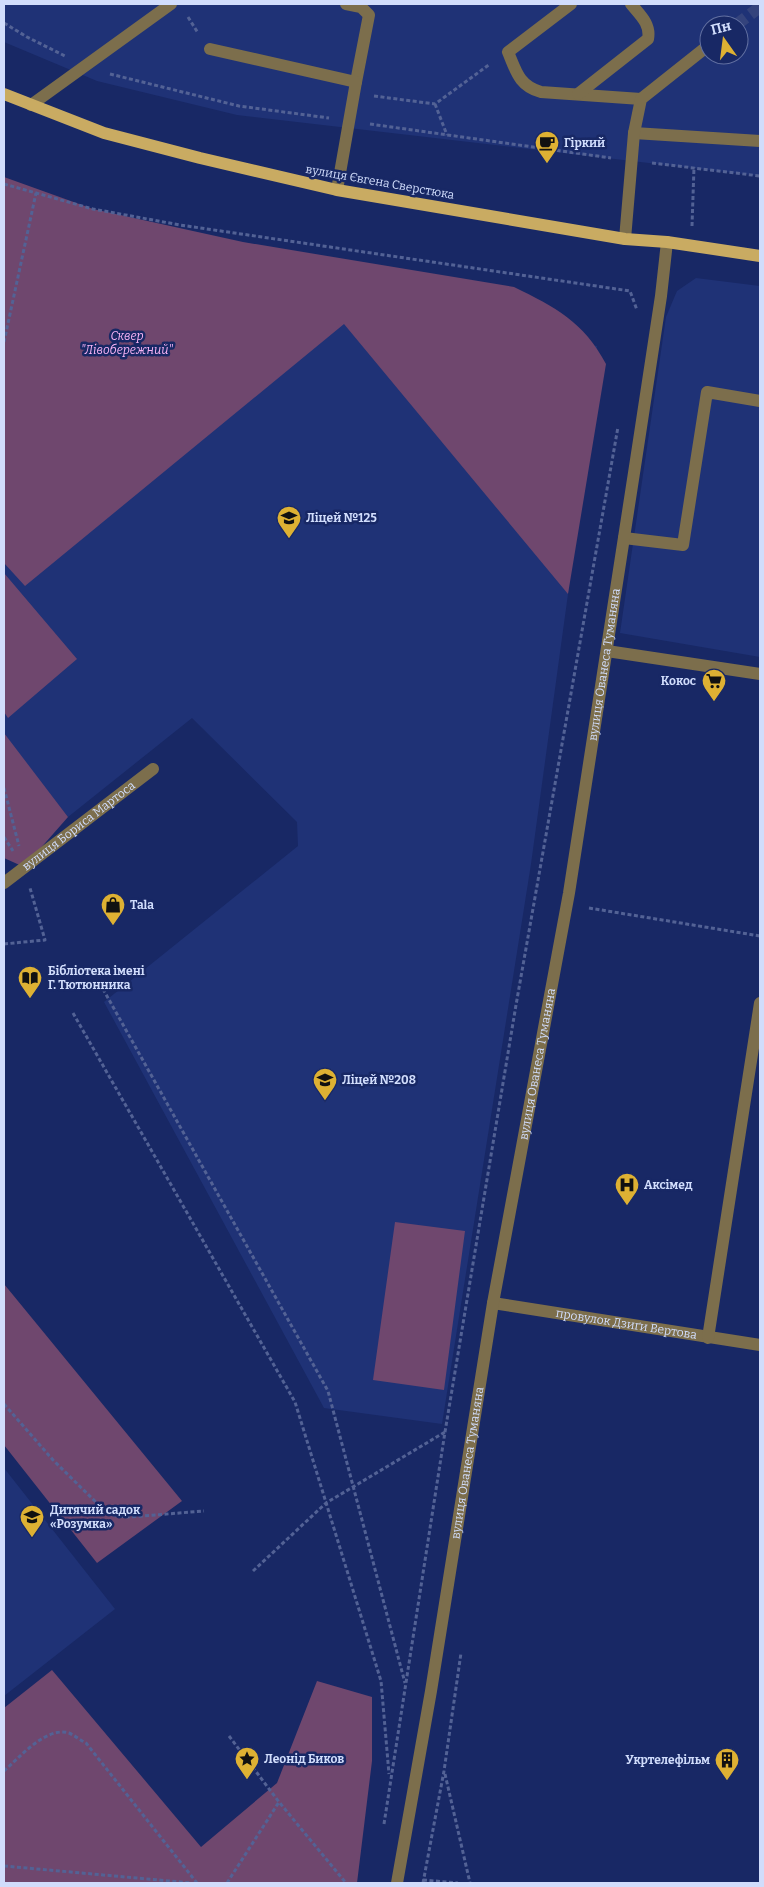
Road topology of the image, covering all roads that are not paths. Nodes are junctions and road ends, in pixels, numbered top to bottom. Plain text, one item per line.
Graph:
1 (171, 4) edge
2 (346, 4) edge
3 (571, 4) edge
4 (631, 4) edge
5 (210, 49) road end
6 (699, 53) edge
7 (355, 88) junction
8 (4, 94) edge
9 (578, 94) junction
10 (641, 99) junction
11 (31, 105) junction
12 (634, 132) junction
13 (760, 141) edge
14 (337, 190) junction
15 (625, 239) junction
16 (667, 242) junction
17 (760, 256) edge
18 (760, 401) edge
19 (624, 538) junction
20 (607, 651) junction
21 (760, 674) edge
22 (153, 769) dead end
23 (4, 883) edge
24 (760, 1003) edge
25 (493, 1303) junction
26 (708, 1338) junction
27 (760, 1345) edge
28 (397, 1883) edge

1 - 11 street
2 - 7 street
3 - 9 street
4 - 9 street
5 - 7 street
6 - 10 street
7 - 14 street
8 - 11 main road, вулиця Євгена Сверстюка
9 - 10 street
10 - 12 street
11 - 14 main road, вулиця Євгена Сверстюка
12 - 13 street
12 - 15 street
14 - 15 main road, вулиця Євгена Сверстюка
15 - 16 main road, вулиця Євгена Сверстюка
16 - 17 main road, вулиця Євгена Сверстюка
16 - 19 street, вулиця Ованеса Туманяна
18 - 19 street
19 - 20 street, вулиця Ованеса Туманяна
20 - 21 street
20 - 25 street, вулиця Ованеса Туманяна
22 - 23 street, вулиця Бориса Мартоса
24 - 26 street
25 - 26 street, провулок Дзиґи Вертова
25 - 28 street, вулиця Ованеса Туманяна
26 - 27 street, провулок Дзиґи Вертова

